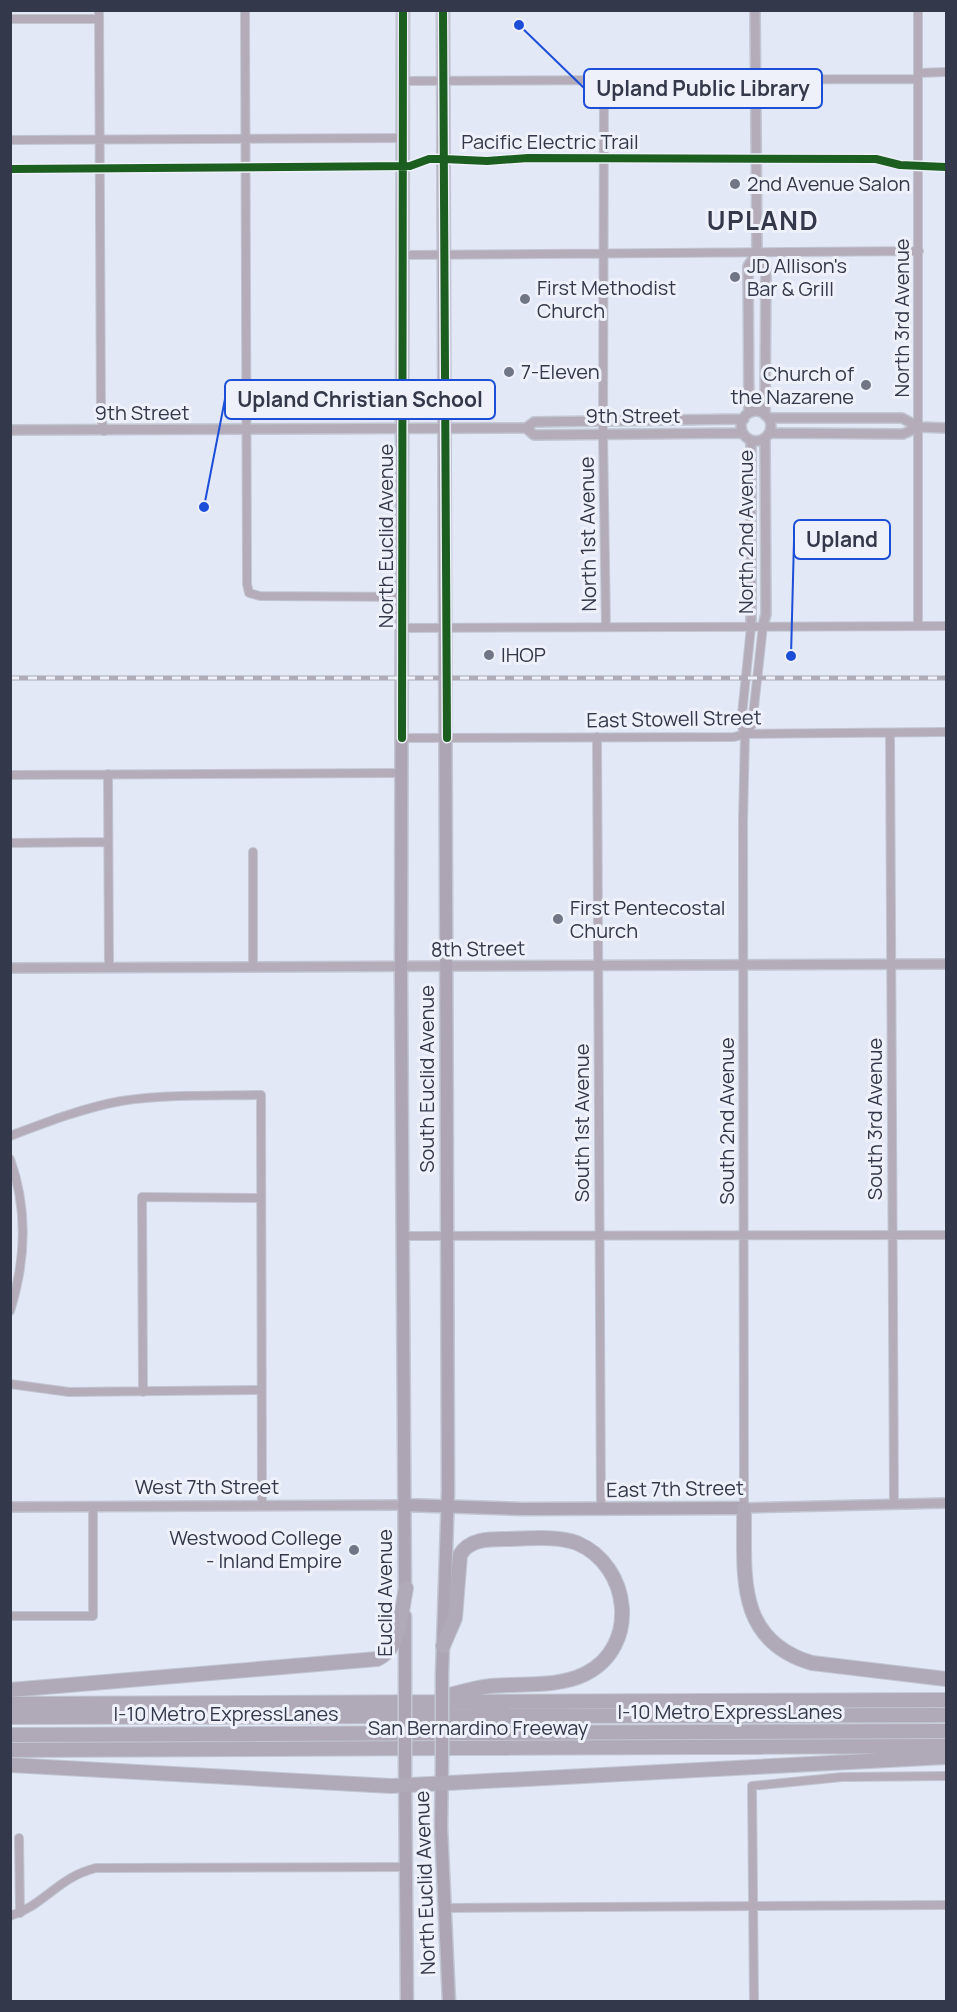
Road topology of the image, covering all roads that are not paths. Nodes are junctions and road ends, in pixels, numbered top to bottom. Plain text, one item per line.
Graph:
1 (245, 10) edge
2 (403, 10) edge
3 (443, 10) edge
4 (755, 10) edge
5 (918, 10) edge
6 (99, 15) edge
7 (10, 19) edge
8 (946, 72) edge
9 (918, 76) junction
10 (756, 79) junction
11 (604, 80) junction
12 (404, 81) junction
13 (444, 81) junction
14 (404, 138) junction
15 (10, 140) edge
16 (101, 140) junction
17 (246, 140) junction
18 (919, 251) junction
19 (757, 253) junction
20 (444, 254) junction
21 (405, 255) junction
22 (604, 255) junction
23 (746, 416) junction
24 (767, 416) junction
25 (603, 420) junction
26 (919, 427) junction
27 (526, 428) junction
28 (946, 428) edge
29 (445, 429) junction
30 (10, 430) edge
31 (404, 430) junction
32 (104, 431) junction
33 (246, 431) junction
34 (603, 435) junction
35 (767, 436) junction
36 (747, 437) junction
37 (402, 597) junction
38 (763, 626) junction
39 (918, 626) junction
40 (946, 626) edge
41 (606, 627) junction
42 (751, 627) junction
43 (402, 628) junction
44 (446, 628) junction
45 (946, 732) edge
46 (890, 733) junction
47 (745, 734) junction
48 (597, 737) junction
49 (402, 738) junction
50 (447, 738) junction
51 (401, 773) junction
52 (108, 774) junction
53 (10, 775) edge
54 (108, 842) junction
55 (10, 843) edge
56 (253, 852) dead end
57 (891, 964) junction
58 (946, 964) edge
59 (598, 966) junction
60 (743, 966) junction
61 (109, 967) junction
62 (254, 967) junction
63 (401, 967) junction
64 (448, 967) junction
65 (10, 968) edge
66 (10, 1136) edge
67 (10, 1159) edge
68 (261, 1198) junction
69 (744, 1235) junction
70 (892, 1235) junction
71 (946, 1235) edge
72 (404, 1236) junction
73 (446, 1236) junction
74 (599, 1236) junction
75 (10, 1311) edge
76 (10, 1384) edge
77 (261, 1390) junction
78 (143, 1392) junction
79 (405, 1420) joint
80 (946, 1503) edge
81 (894, 1504) junction
82 (262, 1505) junction
83 (405, 1505) junction
84 (93, 1506) junction
85 (10, 1507) edge
86 (447, 1508) junction
87 (744, 1508) junction
88 (601, 1510) junction
89 (406, 1588) junction
90 (10, 1616) edge
91 (443, 1646) junction
92 (946, 1679) edge
93 (10, 1690) edge
94 (946, 1700) edge
95 (416, 1702) junction
96 (10, 1704) edge
97 (946, 1715) edge
98 (10, 1717) edge
99 (946, 1731) edge
100 (10, 1735) edge
101 (946, 1746) edge
102 (10, 1750) edge
103 (946, 1757) edge
104 (10, 1765) edge
105 (405, 1766) joint
106 (946, 1776) edge
107 (441, 1785) junction
108 (405, 1786) junction
109 (19, 1838) dead end
110 (406, 1867) junction
111 (946, 1905) edge
112 (753, 1907) junction
113 (445, 1908) junction
114 (20, 1913) junction
115 (10, 1916) edge
116 (407, 2001) edge
117 (449, 2001) edge
118 (754, 2001) edge

1 - 17 street
2 - 12 main road, North Euclid Avenue
3 - 13 main road
4 - 10 street
5 - 9 street, North 3rd Avenue
6 - 7 street
6 - 16 street
8 - 9 street
9 - 10 street
9 - 18 street, North 3rd Avenue
10 - 11 street
10 - 19 street
11 - 13 street
11 - 22 street, North 1st Avenue
12 - 13 street
12 - 14 main road, North Euclid Avenue
13 - 20 main road
14 - 17 street
14 - 21 main road, North Euclid Avenue
15 - 16 street
16 - 17 street
16 - 32 street
17 - 33 street
18 - 19 street
18 - 26 street, North 3rd Avenue
19 - 22 street
19 - 23 street
19 - 24 street
20 - 21 street
20 - 22 street
20 - 29 main road
21 - 31 main road, North Euclid Avenue
22 - 25 street, North 1st Avenue
23 - 24 street
23 - 25 street, 9th Street
23 - 36 street
24 - 26 street
24 - 35 street
25 - 27 street, 9th Street
25 - 34 street, North 1st Avenue
26 - 28 street
26 - 35 street
26 - 39 street, North 3rd Avenue
27 - 29 street, 9th Street
27 - 34 street, 9th Street
29 - 31 street, 9th Street
29 - 44 main road
30 - 32 street, 9th Street
31 - 33 street, 9th Street
31 - 37 main road, North Euclid Avenue
32 - 33 street, 9th Street
33 - 37 street
34 - 36 street, 9th Street
34 - 41 street, North 1st Avenue
35 - 36 street
35 - 38 street, North 2nd Avenue
36 - 42 street, North 2nd Avenue
37 - 43 main road, North Euclid Avenue
38 - 39 street
38 - 42 street
38 - 47 street, South 2nd Avenue
39 - 40 street
41 - 42 street
41 - 44 street
42 - 47 street, South 2nd Avenue
43 - 44 street
43 - 49 main road, North Euclid Avenue
44 - 50 main road
45 - 46 street, East Stowell Street
46 - 47 street, East Stowell Street
46 - 57 street, South 3rd Avenue
47 - 48 street, East Stowell Street
47 - 60 street, South 2nd Avenue
48 - 50 street, East Stowell Street
48 - 59 street, South 1st Avenue
49 - 50 street, East Stowell Street
49 - 51 main road, South Euclid Avenue
50 - 64 main road, South Euclid Avenue
51 - 52 street
51 - 63 main road, South Euclid Avenue
52 - 53 street
52 - 54 street
54 - 55 street
54 - 61 street
56 - 62 street
57 - 58 street, 8th Street
57 - 60 street, 8th Street
57 - 70 street, South 3rd Avenue
59 - 60 street, 8th Street
59 - 64 street, 8th Street
59 - 74 street, South 1st Avenue
60 - 69 street, South 2nd Avenue
61 - 62 street, 8th Street
61 - 65 street, 8th Street
62 - 63 street, 8th Street
63 - 64 street, 8th Street
63 - 72 main road, South Euclid Avenue
64 - 73 main road, South Euclid Avenue
66 - 68 street
67 - 75 street
68 - 77 street
68 - 78 street
69 - 70 street
69 - 74 street
69 - 87 street, South 2nd Avenue
70 - 71 street
70 - 81 street, South 3rd Avenue
72 - 73 street
72 - 79 main road, South Euclid Avenue
73 - 74 street
73 - 86 main road, South Euclid Avenue
74 - 88 street, South 1st Avenue
76 - 78 street
77 - 78 street
77 - 82 street
79 - 83 main road, Euclid Avenue
80 - 81 street, East 7th Street
81 - 87 street, East 7th Street
82 - 83 street, West 7th Street
82 - 84 street, West 7th Street
83 - 86 main road, East 7th Street
83 - 89 main road, Euclid Avenue
84 - 85 street, West 7th Street
84 - 90 street
86 - 88 main road, East 7th Street
86 - 91 main road
87 - 88 main road, East 7th Street
87 - 92 highway
89 - 93 highway
89 - 105 main road, Euclid Avenue, bridge
91 - 95 highway
91 - 107 main road, North Euclid Avenue, bridge
94 - 95 highway, San Bernardino Freeway
95 - 96 highway, San Bernardino Freeway
97 - 98 highway, I-10 Metro ExpressLanes
99 - 100 highway, I-10 Metro ExpressLanes
101 - 102 highway, San Bernardino Freeway
103 - 107 highway
104 - 108 highway
105 - 108 main road, North Euclid Avenue
106 - 112 street
107 - 108 highway
107 - 113 main road, North Euclid Avenue
108 - 110 main road, North Euclid Avenue
109 - 114 street
110 - 114 street
110 - 116 main road, North Euclid Avenue
111 - 112 street
112 - 113 street
112 - 118 street
113 - 117 main road, North Euclid Avenue
114 - 115 street

